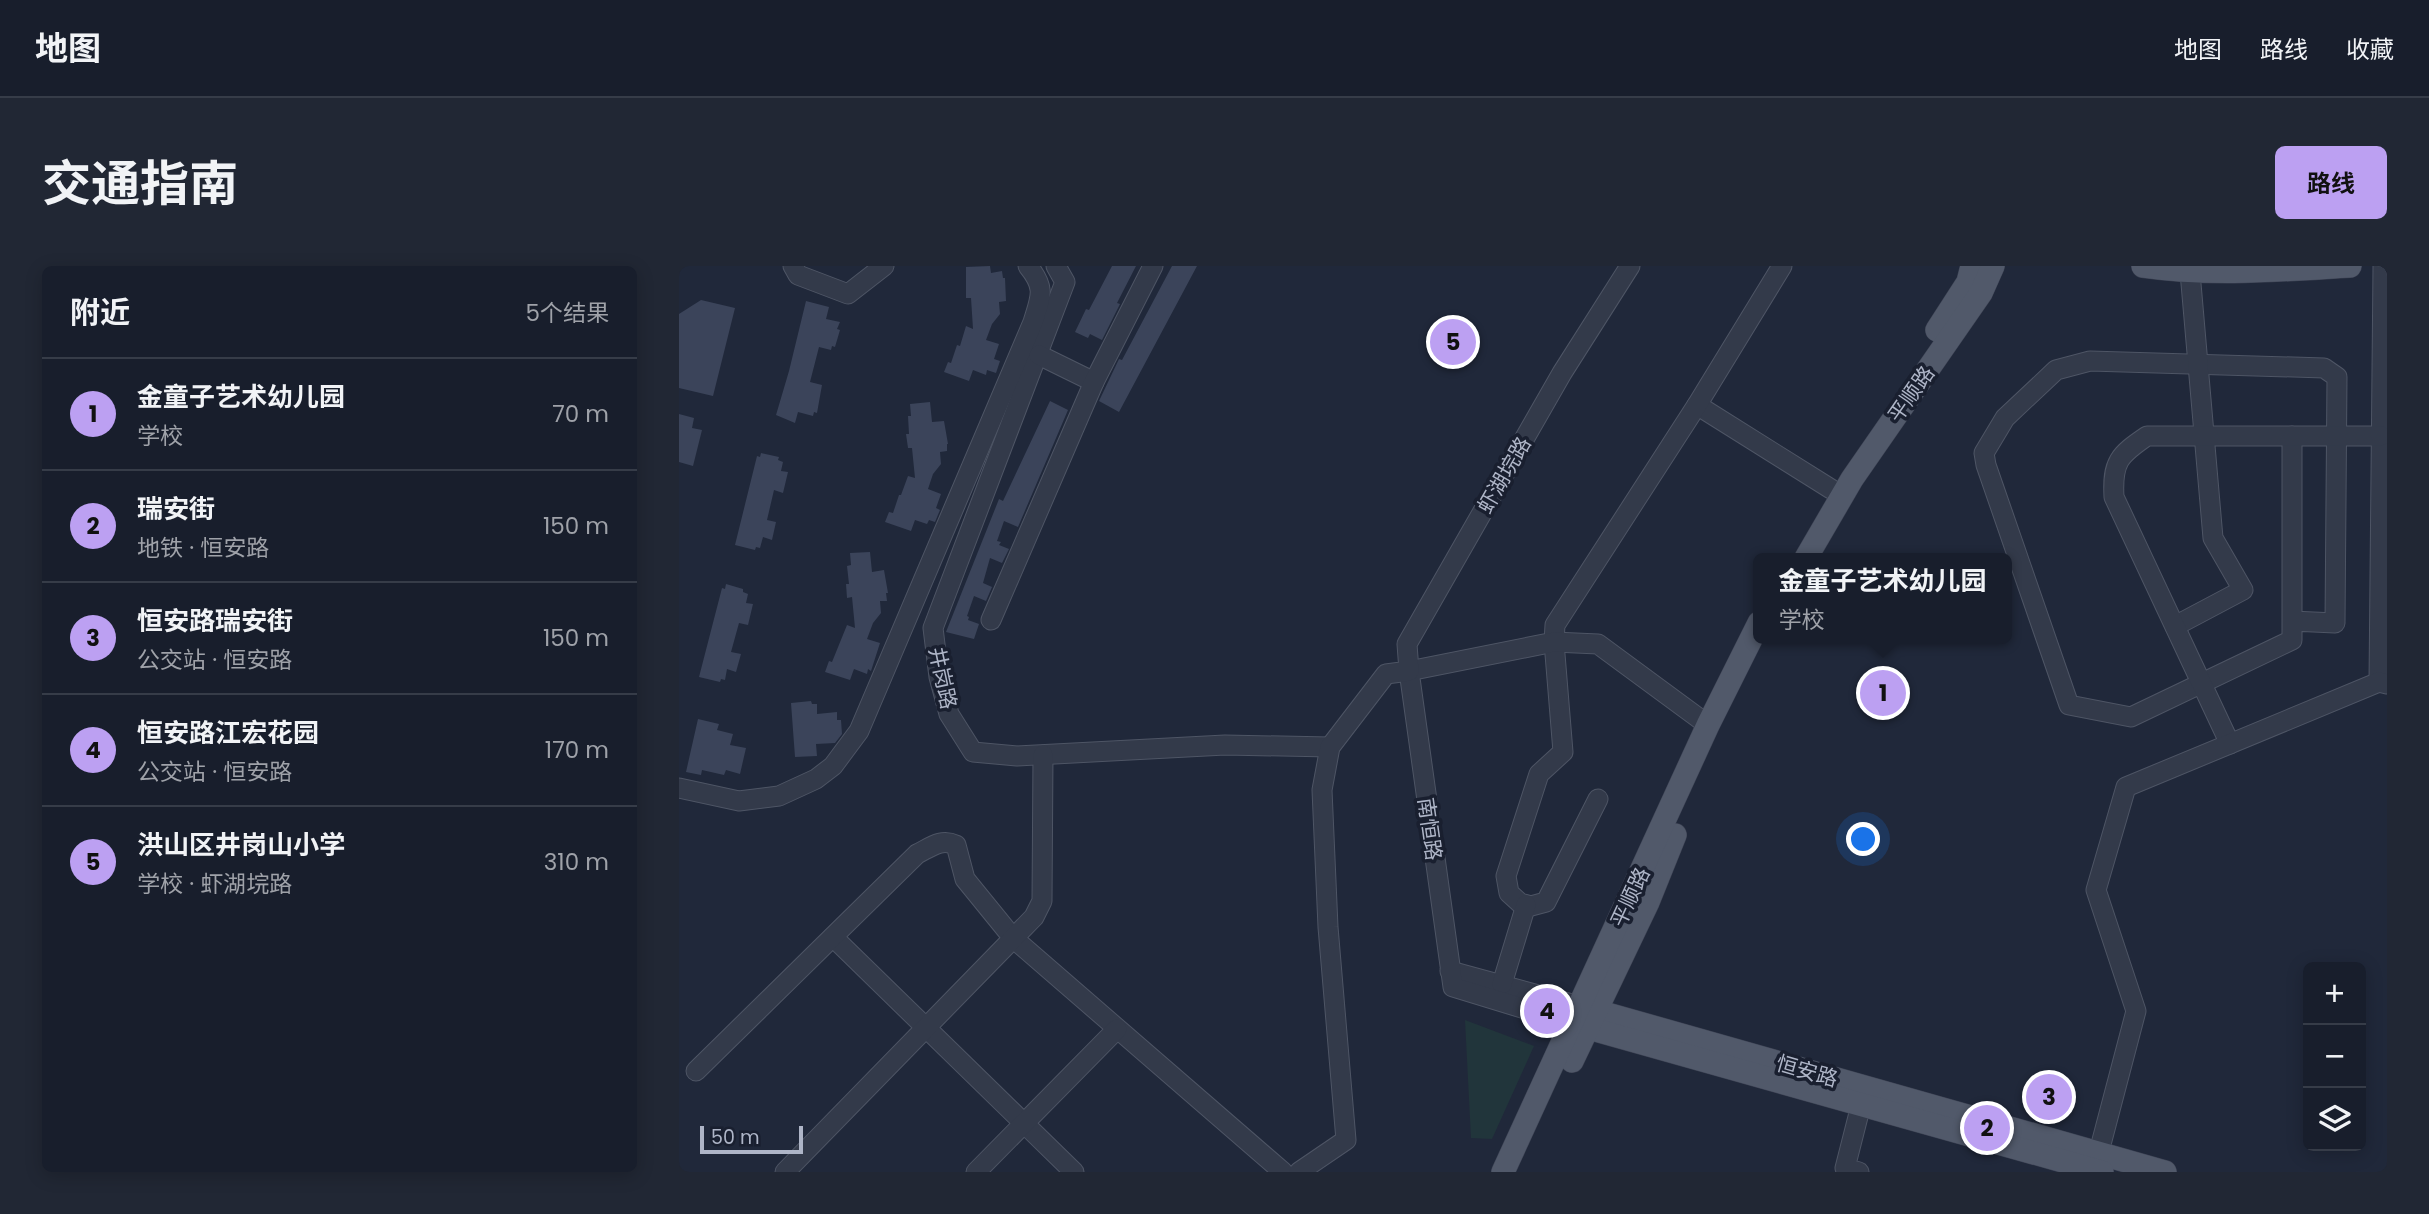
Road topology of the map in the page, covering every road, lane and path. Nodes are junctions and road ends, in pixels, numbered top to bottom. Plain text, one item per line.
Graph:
1 (793, 266) edge
2 (884, 266) edge
3 (1028, 266) edge
4 (1056, 266) edge
5 (1153, 266) edge
6 (1630, 266) edge
7 (1782, 266) edge
8 (1972, 266) edge
9 (1993, 266) edge
10 (2011, 266) edge
11 (2143, 266) edge
12 (2350, 266) edge
13 (2383, 266) edge
14 (2190, 272) junction
15 (1981, 293) junction
16 (1039, 355) junction
17 (2197, 365) junction
18 (2384, 378) edge
19 (1094, 382) junction
20 (1697, 405) junction
21 (2203, 436) junction
22 (2292, 436) junction
23 (2336, 436) junction
24 (2381, 436) junction
25 (1831, 489) junction
26 (1795, 553) edge
27 (1809, 553) edge
28 (991, 620) dead end
29 (2292, 621) junction
30 (2175, 626) junction
31 (1753, 635) edge
32 (1554, 642) junction
33 (1762, 644) edge
34 (1409, 671) junction
35 (2202, 683) junction
36 (2383, 683) edge
37 (1709, 725) junction
38 (2230, 744) junction
39 (1330, 747) junction
40 (1043, 755) junction
41 (679, 789) edge
42 (1598, 799) dead end
43 (1526, 905) junction
44 (833, 937) junction
45 (1013, 938) junction
46 (1451, 979) junction
47 (1502, 984) junction
48 (1583, 1017) junction
49 (925, 1028) junction
50 (1117, 1029) junction
51 (696, 1071) dead end
52 (1861, 1105) junction
53 (1023, 1124) junction
54 (2098, 1165) edge
55 (785, 1172) edge
56 (975, 1172) edge
57 (1074, 1172) edge
58 (1283, 1172) edge
59 (1299, 1172) edge
60 (1503, 1172) edge
61 (1520, 1172) edge
62 (1859, 1172) edge
63 (2165, 1172) edge

1 - 2 street
3 - 41 street
4 - 16 street, 井岗路
5 - 19 street
6 - 34 street, 虾湖垸路
7 - 20 street
8 - 25 main road, 平顺路
9 - 15 main road, 平顺路
10 - 15 main road
11 - 14 main road
12 - 14 main road
13 - 18 street
14 - 17 street
15 - 27 main road, 平顺路
16 - 19 street
16 - 40 street, 井岗路
17 - 21 street
17 - 23 street
17 - 35 street
18 - 24 street
19 - 28 street
20 - 25 street
20 - 32 street
21 - 22 street
21 - 30 street
21 - 30 street
22 - 23 street
22 - 29 street
23 - 24 street
23 - 29 street
24 - 36 street
25 - 26 main road, 平顺路
29 - 35 street
30 - 35 street
31 - 37 main road, 平顺路
32 - 34 street
32 - 37 street
32 - 43 street
33 - 48 main road, 平顺路
34 - 39 street
34 - 46 street, 南恒路
35 - 38 street
36 - 38 street
37 - 48 main road, 平顺路
38 - 54 street
39 - 40 street, 井岗路
39 - 59 street
40 - 45 street
42 - 43 street
43 - 47 street
44 - 45 street
44 - 49 street
44 - 51 street
45 - 49 street
45 - 50 street
46 - 47 street, 恒安路
46 - 48 street, 恒安路
47 - 48 street, 恒安路
48 - 52 main road, 恒安路
48 - 54 main road, 恒安路
48 - 60 main road, 平顺路
48 - 61 main road, 平顺路
49 - 53 street
49 - 55 street
50 - 53 street
50 - 58 street
52 - 54 main road, 恒安路
52 - 62 street
53 - 56 street
53 - 57 street
54 - 63 main road, 恒安路

